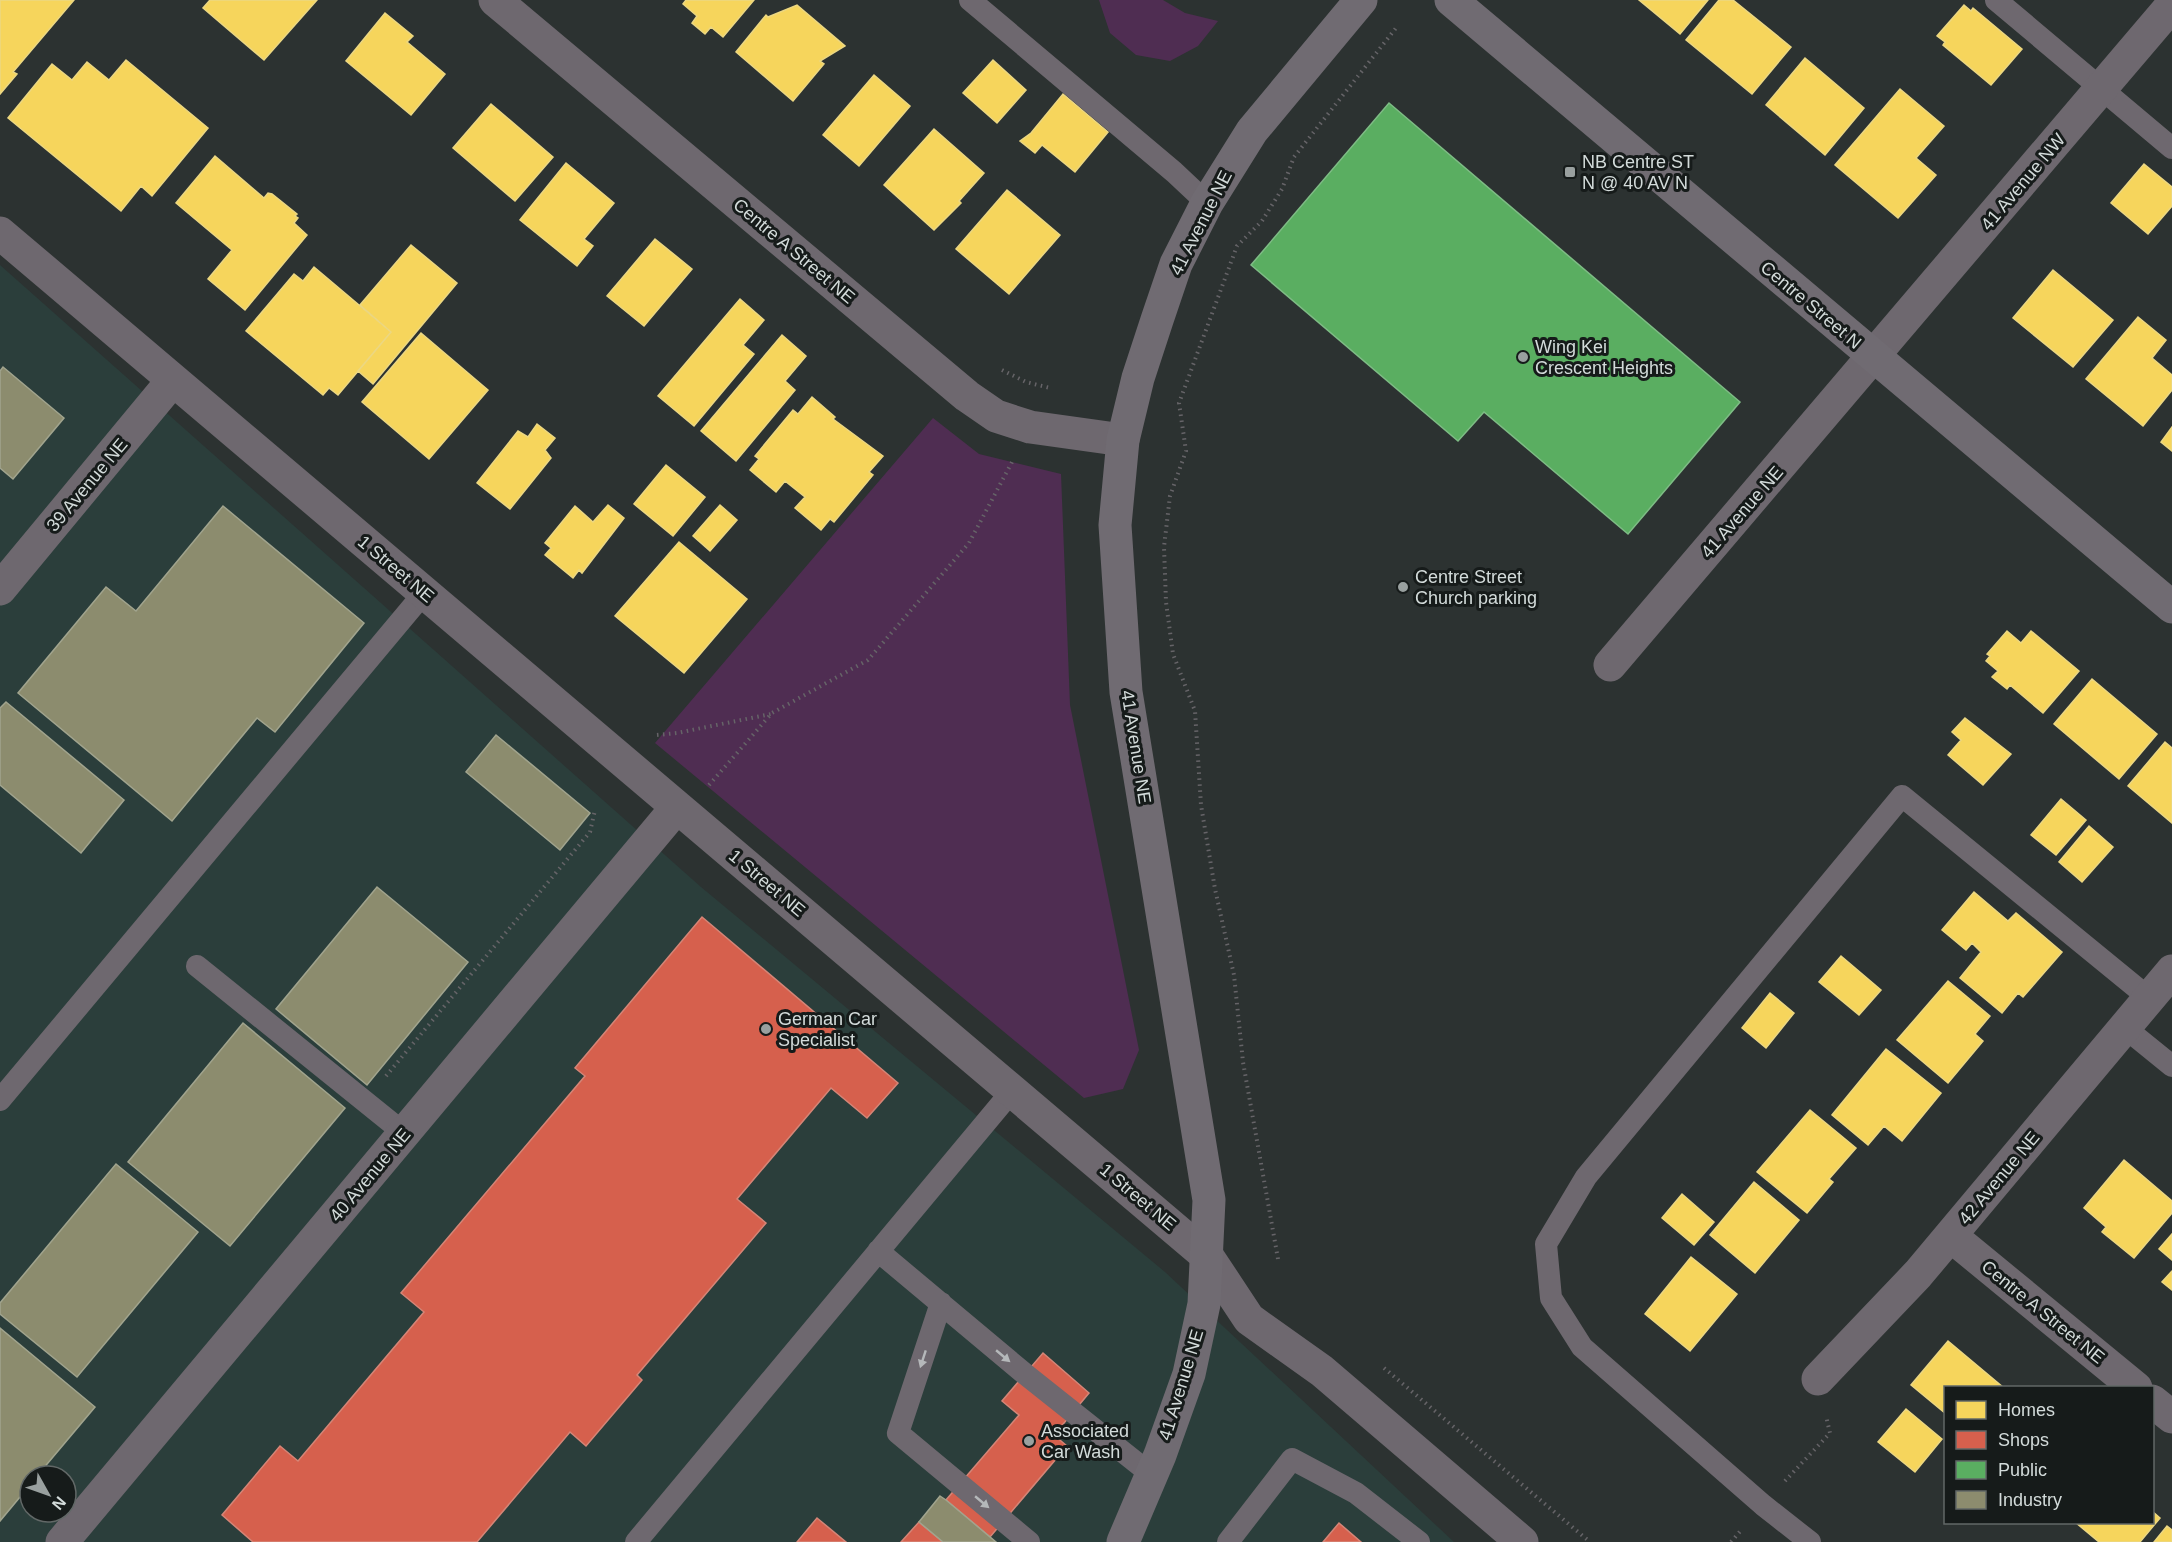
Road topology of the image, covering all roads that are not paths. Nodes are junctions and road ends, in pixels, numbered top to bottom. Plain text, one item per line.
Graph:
1 (495, 0) edge
2 (970, 0) edge
3 (1361, 0) edge
4 (1451, 0) edge
5 (1996, 0) edge
6 (2172, 5) edge
7 (2102, 89) junction
8 (2172, 148) edge
9 (1207, 203) junction
10 (0, 233) edge
11 (1874, 358) junction
12 (173, 380) junction
13 (1123, 440) junction
14 (0, 589) edge
15 (424, 593) junction
16 (2172, 607) edge
17 (1610, 665) dead end
18 (677, 807) junction
19 (197, 966) dead end
20 (2172, 971) edge
21 (2149, 998) junction
22 (2124, 1027) junction
23 (2172, 1066) edge
24 (1012, 1091) junction
25 (0, 1100) edge
26 (404, 1133) junction
27 (1951, 1236) junction
28 (878, 1251) junction
29 (1208, 1257) junction
30 (941, 1303) junction
31 (1818, 1379) road end
32 (2134, 1386) edge
33 (2154, 1403) edge
34 (2172, 1417) edge
35 (1152, 1475) junction
36 (62, 1542) edge
37 (636, 1542) edge
38 (1029, 1542) edge
39 (1124, 1542) edge
40 (1228, 1542) edge
41 (1419, 1542) edge
42 (1522, 1542) edge
43 (1809, 1542) edge

1 - 13 street, Centre A Street NE
2 - 9 lane
3 - 9 street, 41 Avenue NE
4 - 11 street, Centre Street N
5 - 7 lane
6 - 7 street, 41 Avenue NW
7 - 8 lane
7 - 11 street, 41 Avenue NW
9 - 13 street, 41 Avenue NE
10 - 12 street, 1 Street NE
11 - 16 street, Centre Street N
11 - 17 street, 41 Avenue NE
12 - 14 street, 39 Avenue NE
12 - 15 street, 1 Street NE
13 - 29 street, 41 Avenue NE
15 - 18 street, 1 Street NE
15 - 25 lane
18 - 24 street, 1 Street NE
18 - 26 street, 40 Avenue NE
19 - 26 lane
20 - 21 street, 42 Avenue NE
21 - 22 street, 42 Avenue NE
21 - 43 lane
22 - 23 lane
22 - 27 street, 42 Avenue NE
24 - 28 lane
24 - 29 street, 1 Street NE
26 - 36 street, 40 Avenue NE
27 - 31 street, 42 Avenue NE
27 - 32 street, Centre A Street NE
28 - 30 lane
28 - 37 lane
29 - 35 street, 41 Avenue NE
29 - 42 street, 1 Street NE
30 -> 35 lane
30 -> 38 lane
33 - 34 street
35 - 39 street, 41 Avenue NE
40 - 41 lane

